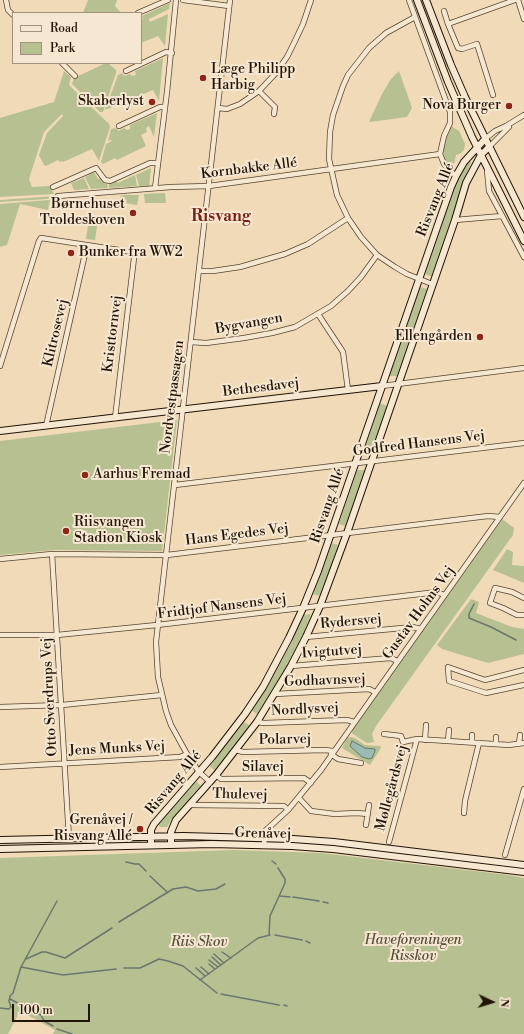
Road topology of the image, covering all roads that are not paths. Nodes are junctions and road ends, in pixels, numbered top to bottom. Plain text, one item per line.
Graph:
1 (6, 0) edge
2 (168, 0) edge
3 (176, 0) edge
4 (183, 0) edge
5 (230, 0) edge
6 (311, 0) edge
7 (409, 0) edge
8 (417, 0) edge
9 (426, 0) edge
10 (516, 0) edge
11 (229, 6) junction
12 (444, 11) dead end
13 (140, 12) edge
14 (12, 14) edge
15 (415, 17) junction
16 (524, 19) edge
17 (448, 24) junction
18 (172, 53) junction
19 (142, 63) edge
20 (63, 64) edge
21 (141, 64) edge
22 (126, 71) dead end
23 (75, 76) dead end
24 (259, 91) junction
25 (494, 95) dead end
26 (165, 107) junction
27 (218, 108) junction
28 (274, 114) dead end
29 (524, 115) edge
30 (515, 122) junction
31 (119, 126) dead end
32 (485, 139) junction
33 (477, 147) junction
34 (489, 147) junction
35 (440, 154) junction
36 (481, 155) junction
37 (158, 163) junction
38 (486, 166) junction
39 (331, 169) junction
40 (456, 176) junction
41 (209, 186) junction
42 (53, 187) dead end
43 (155, 188) junction
44 (58, 196) dead end
45 (502, 216) junction
46 (524, 217) edge
47 (348, 218) junction
48 (455, 220) junction
49 (524, 241) edge
50 (87, 245) junction
51 (377, 255) junction
52 (524, 257) edge
53 (199, 271) junction
54 (419, 279) junction
55 (432, 284) junction
56 (318, 314) junction
57 (191, 342) junction
58 (0, 366) edge
59 (524, 368) edge
60 (398, 384) junction
61 (382, 386) junction
62 (348, 390) junction
63 (182, 410) junction
64 (115, 418) junction
65 (46, 426) junction
66 (0, 432) edge
67 (524, 443) edge
68 (371, 461) junction
69 (355, 463) junction
70 (524, 483) edge
71 (174, 485) junction
72 (500, 517) junction
73 (347, 533) junction
74 (331, 535) junction
75 (52, 554) junction
76 (166, 555) junction
77 (0, 559) edge
78 (444, 595) junction
79 (524, 598) edge
80 (320, 606) junction
81 (303, 608) junction
82 (524, 615) edge
83 (157, 625) junction
84 (421, 629) junction
85 (0, 635) edge
86 (57, 635) junction
87 (306, 637) junction
88 (397, 661) junction
89 (291, 666) junction
90 (524, 670) edge
91 (524, 685) edge
92 (375, 692) junction
93 (275, 694) junction
94 (162, 695) junction
95 (62, 705) junction
96 (0, 707) edge
97 (257, 722) junction
98 (354, 722) junction
99 (426, 725) dead end
100 (449, 730) dead end
101 (384, 734) dead end
102 (472, 735) dead end
103 (520, 735) dead end
104 (496, 737) dead end
105 (417, 739) junction
106 (425, 740) junction
107 (448, 741) junction
108 (472, 742) junction
109 (479, 743) junction
110 (522, 743) edge
111 (496, 744) junction
112 (236, 750) junction
113 (332, 753) junction
114 (187, 754) junction
115 (65, 763) junction
116 (361, 763) dead end
117 (0, 767) edge
118 (199, 772) junction
119 (216, 776) junction
120 (210, 782) junction
121 (311, 783) junction
122 (524, 789) edge
123 (299, 798) junction
124 (190, 805) junction
125 (369, 805) dead end
126 (288, 810) junction
127 (464, 813) dead end
128 (368, 814) junction
129 (366, 825) dead end
130 (171, 836) junction
131 (151, 837) junction
132 (69, 838) junction
133 (264, 838) junction
134 (0, 840) edge
135 (389, 842) dead end
136 (151, 845) junction
137 (171, 845) junction
138 (264, 846) junction
139 (0, 849) edge
140 (505, 855) dead end
141 (524, 865) edge
142 (524, 872) edge

1 - 14 street
2 - 13 street
3 - 18 street
4 - 11 street
5 - 11 street, Nordvestpassagen
6 - 24 street
7 - 15 street
8 - 33 street
9 - 32 street
10 - 16 street
10 - 17 street
11 - 27 street, Nordvestpassagen
12 - 17 street
15 - 35 street
15 - 39 street
17 - 25 street
18 - 19 street
18 - 26 street
20 - 23 street
21 - 22 street
24 - 27 street
24 - 28 street
26 - 31 street
26 - 37 street
27 - 41 street, Nordvestpassagen
29 - 30 street
30 - 32 street
30 - 34 street
32 - 33 street, Risvang Allé
32 - 34 street
33 - 36 street
33 - 40 street, Risvang Allé
34 - 36 street, Risvang Allé
34 - 46 street
35 - 39 street, Kornbakke Allé
35 - 40 street
36 - 38 street
36 - 48 street, Risvang Allé
37 - 42 street
37 - 43 street
38 - 45 street
38 - 49 street
39 - 41 street, Kornbakke Allé
39 - 47 street
40 - 54 street, Risvang Allé
41 - 43 street, Kornbakke Allé
41 - 53 street, Nordvestpassagen
43 - 44 street, Kornbakke Allé
45 - 48 street, Risvang Allé
45 - 52 street
47 - 51 street
47 - 53 street
48 - 55 street, Risvang Allé
50 - 58 street
50 - 64 street, Kristtornvej
50 - 65 street, Klitrosevej
51 - 54 street
51 - 56 street, Bygvangen
53 - 57 street, Nordvestpassagen
54 - 55 street
54 - 61 street, Risvang Allé
55 - 60 street, Risvang Allé
56 - 57 street, Bygvangen
56 - 62 street
57 - 63 street, Nordvestpassagen
59 - 60 street, Bethesdavej
60 - 61 street, Bethesdavej
60 - 68 street, Risvang Allé
61 - 62 street, Bethesdavej
61 - 69 street, Risvang Allé
62 - 63 street, Bethesdavej
63 - 64 street, Bethesdavej
63 - 71 street, Nordvestpassagen
64 - 65 street, Bethesdavej
65 - 66 street, Bethesdavej
67 - 68 street, Godfred Hansens Vej
68 - 69 street, Godfred Hansens Vej
68 - 73 street, Risvang Allé
69 - 71 street, Godfred Hansens Vej
69 - 74 street, Risvang Allé
70 - 72 street, Gustav Holms Vej
71 - 76 street, Nordvestpassagen
72 - 73 street, Hans Egedes Vej
72 - 78 street, Gustav Holms Vej
73 - 74 street, Hans Egedes Vej
73 - 80 street, Risvang Allé
74 - 76 street, Hans Egedes Vej
74 - 81 street, Risvang Allé
75 - 76 street, Hans Egedes Vej
75 - 77 street, Hans Egedes Vej
75 - 86 street, Otto Sverdrups Vej
76 - 83 street, Nordvestpassagen
78 - 80 street, Fridtjof Nansens Vej
78 - 84 street, Gustav Holms Vej
79 - 82 street
80 - 81 street, Fridtjof Nansens Vej
80 - 87 street, Risvang Allé
81 - 83 street, Fridtjof Nansens Vej
81 - 118 street, Risvang Allé
83 - 86 street, Fridtjof Nansens Vej
83 - 94 street, Nordvestpassagen
84 - 87 street, Rydersvej
84 - 88 street, Gustav Holms Vej
85 - 86 street, Fridtjof Nansens Vej
86 - 95 street, Otto Sverdrups Vej
87 - 89 street, Risvang Allé
88 - 89 street, Ivigtutvej
88 - 92 street, Gustav Holms Vej
89 - 93 street, Risvang Allé
90 - 91 street
92 - 93 street, Godhavnsvej
92 - 98 street, Gustav Holms Vej
93 - 97 street, Risvang Allé
94 - 95 street
94 - 114 street, Nordvestpassagen
95 - 96 street
95 - 115 street, Otto Sverdrups Vej
97 - 98 street, Nordlysvej
97 - 112 street, Risvang Allé
98 - 113 street, Gustav Holms Vej
99 - 106 street
100 - 107 street
101 - 105 street
102 - 108 street
103 - 110 street
104 - 111 street
105 - 106 street
105 - 135 street, Møllegårdsvej
106 - 107 street
107 - 108 street
108 - 109 street
109 - 111 street
109 - 127 street
110 - 111 street
112 - 113 street, Polarvej
112 - 119 street, Risvang Allé
113 - 116 street
113 - 121 street, Gustav Holms Vej
114 - 115 street, Jens Munks Vej
114 - 118 street, Nordvestpassagen
115 - 117 street, Jens Munks Vej
115 - 132 street, Otto Sverdrups Vej
118 - 120 street, Nordvestpassagen
118 - 131 street, Risvang Allé
119 - 120 street, Risvang Allé
119 - 121 street, Silavej
120 - 124 street, Risvang Allé
121 - 123 street, Gustav Holms Vej
122 - 140 street
123 - 126 street, Gustav Holms Vej
123 - 128 street
124 - 126 street, Thulevej
124 - 130 street, Risvang Allé
125 - 128 street
126 - 133 street, Gustav Holms Vej
128 - 129 street
130 - 131 street, Grenåvej
130 - 133 street, Grenåvej
130 - 137 street, Risvang Allé
131 - 132 street, Grenåvej
131 - 136 street, Risvang Allé
132 - 134 street, Grenåvej
133 - 138 street
133 - 141 street, Grenåvej
136 - 137 street, Grenåvej
136 - 139 street, Grenåvej
137 - 138 street, Grenåvej
138 - 142 street, Grenåvej

